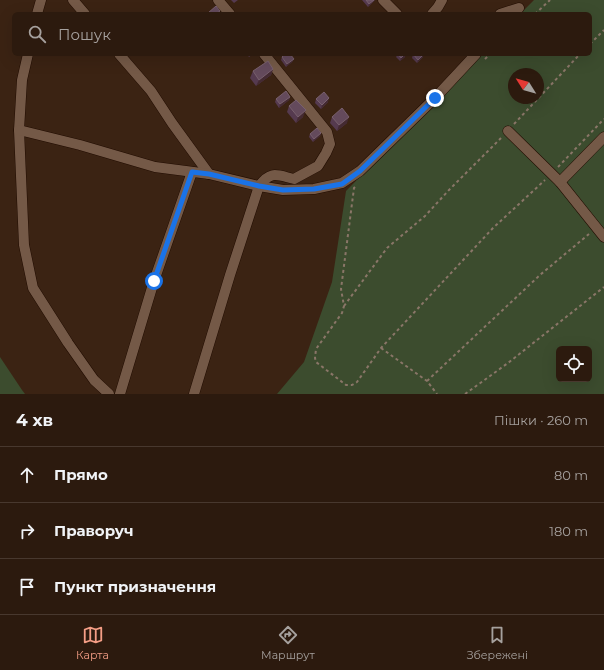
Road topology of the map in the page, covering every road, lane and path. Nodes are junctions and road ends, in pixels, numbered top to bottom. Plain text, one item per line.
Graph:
1 (41, 0) edge
2 (73, 0) edge
3 (218, 0) edge
4 (384, 0) edge
5 (442, 0) edge
6 (527, 0) edge
7 (550, 0) edge
8 (516, 11) edge
9 (38, 12) edge
10 (83, 12) edge
11 (228, 12) edge
12 (395, 12) edge
13 (434, 12) edge
14 (537, 12) edge
15 (604, 30) edge
16 (592, 42) edge
17 (28, 56) edge
18 (121, 56) edge
19 (266, 56) edge
20 (578, 56) edge
21 (480, 57) edge
22 (604, 119) edge
23 (19, 130) junction
24 (508, 131) junction
25 (604, 137) edge
26 (192, 172) junction
27 (209, 174) junction
28 (551, 174) junction
29 (360, 182) dead end
30 (560, 182) junction
31 (259, 186) junction
32 (596, 228) junction
33 (604, 237) edge
34 (604, 287) edge
35 (344, 306) junction
36 (381, 348) junction
37 (427, 381) junction
38 (109, 394) edge
39 (120, 394) edge
40 (194, 394) edge
41 (437, 394) edge
42 (465, 394) edge

1 - 9 street
2 - 10 street
3 - 11 street
4 - 12 street
5 - 13 street
6 - 8 street
7 - 14 path
15 - 16 path
17 - 23 street
18 - 27 street
19 - 31 street
20 - 24 path
21 - 31 street
22 - 28 path
23 - 26 street
23 - 38 street
24 - 28 street
24 - 35 path
25 - 30 street
26 - 27 street
26 - 39 street
27 - 31 street
28 - 30 street
28 - 36 path
29 - 35 path
30 - 32 street
31 - 40 street
32 - 33 street
32 - 37 path
34 - 42 path
35 - 36 path
36 - 37 path
37 - 41 path

